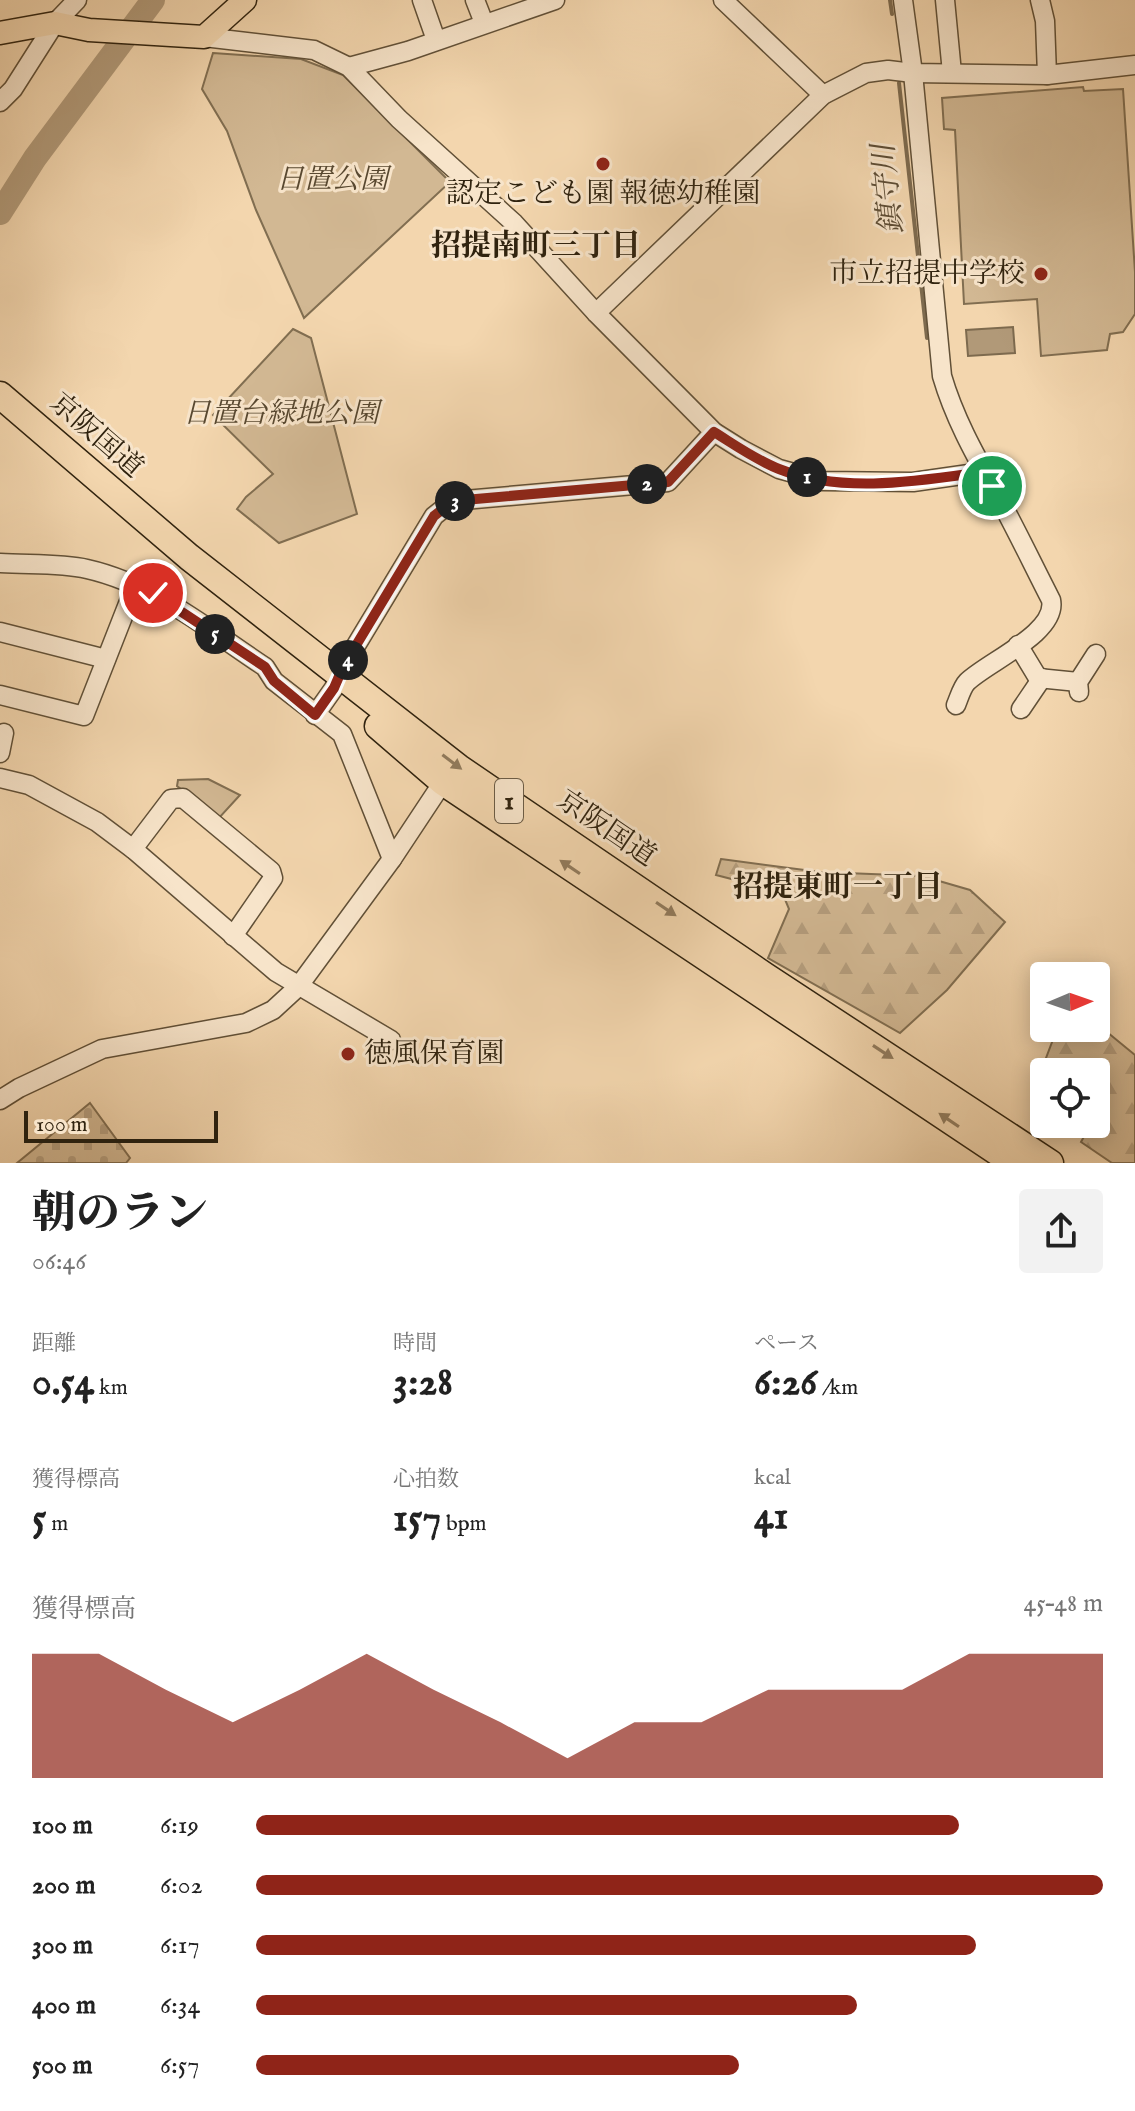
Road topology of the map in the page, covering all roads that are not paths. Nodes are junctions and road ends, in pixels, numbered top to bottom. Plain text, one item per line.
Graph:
1 (77, 0) edge
2 (245, 0) edge
3 (422, 0) edge
4 (475, 0) edge
5 (555, 0) edge
6 (723, 0) edge
7 (903, 0) edge
8 (945, 0) edge
9 (1040, 0) edge
10 (535, 3) edge
11 (55, 23) junction
12 (484, 23) junction
13 (0, 33) edge
14 (204, 37) junction
15 (436, 40) junction
16 (1135, 65) edge
17 (349, 67) junction
18 (913, 73) junction
19 (952, 73) junction
20 (1047, 75) junction
21 (823, 95) junction
22 (0, 102) edge
23 (596, 313) junction
24 (0, 395) edge
25 (0, 417) edge
26 (714, 432) junction
27 (983, 472) junction
28 (0, 563) edge
29 (135, 586) junction
30 (0, 632) edge
31 (1018, 645) junction
32 (1096, 654) dead end
33 (106, 659) junction
34 (1042, 678) junction
35 (336, 682) junction
36 (0, 695) edge
37 (956, 705) dead end
38 (1021, 709) dead end
39 (315, 715) junction
40 (4, 733) dead end
41 (0, 753) edge
42 (0, 778) edge
43 (443, 782) junction
44 (133, 849) junction
45 (392, 859) junction
46 (233, 936) junction
47 (298, 987) junction
48 (391, 1040) dead end
49 (0, 1100) edge
50 (1014, 1163) edge
51 (1050, 1163) edge

1 - 11 street
2 - 14 main road
3 - 15 street
4 - 12 street
5 - 10 street
6 - 21 street
7 - 18 street
8 - 19 street
9 - 20 street
10 - 12 street
11 - 13 main road
11 - 14 main road
11 - 22 street
12 - 15 street
14 - 17 street
15 - 17 street
16 - 20 street
17 - 23 street
18 - 19 street
18 - 21 street
18 - 27 street
19 - 20 street
21 - 23 street
23 - 26 street
24 - 35 highway, 京阪国道 / 1
25 - 35 highway, 京阪国道 / 1
26 - 27 street
26 - 35 street
27 - 31 street
28 - 29 street
29 - 33 street
29 - 39 street
30 - 33 street
31 - 34 street
31 - 37 street
32 - 34 street
33 - 36 street
34 - 38 street
35 - 39 street
35 - 43 highway, 京阪国道 / 1
35 -> 51 highway, 京阪国道 / 1
39 - 45 street
40 - 41 street
42 - 44 street
43 - 45 street
50 -> 43 highway, 京阪国道 / 1
44 - 46 street
44 - 46 street
45 - 47 street
46 - 47 street
47 - 48 street
47 - 49 street

